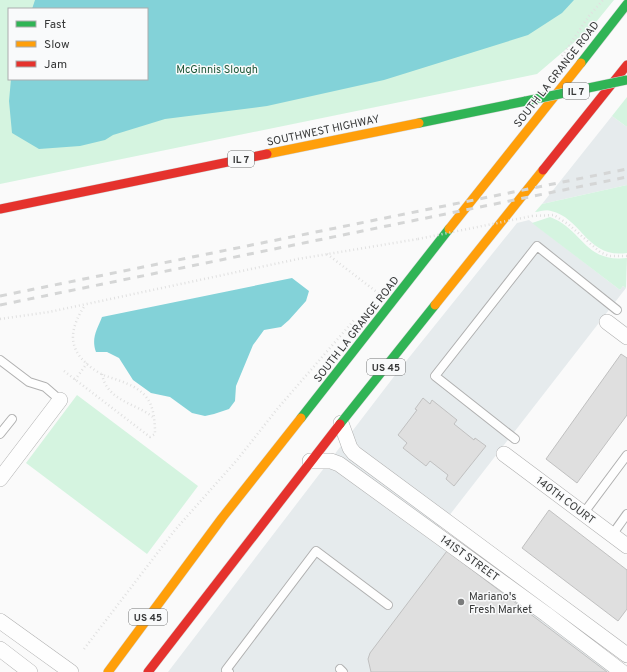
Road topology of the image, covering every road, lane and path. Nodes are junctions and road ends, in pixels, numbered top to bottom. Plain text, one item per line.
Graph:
1 (603, 0) edge
2 (627, 4) edge
3 (561, 57) dead end
4 (627, 65) edge
5 (627, 80) edge
6 (0, 209) edge
7 (427, 233) dead end
8 (418, 245) dead end
9 (326, 254) junction
10 (627, 256) edge
11 (382, 289) dead end
12 (378, 293) junction
13 (375, 296) dead end
14 (85, 304) junction
15 (617, 310) dead end
16 (359, 315) dead end
17 (0, 319) edge
18 (607, 322) dead end
19 (627, 337) edge
20 (0, 360) edge
21 (87, 363) junction
22 (64, 371) dead end
23 (102, 374) junction
24 (75, 380) junction
25 (60, 400) joint
26 (154, 417) junction
27 (12, 419) dead end
28 (341, 423) junction
29 (0, 434) edge
30 (515, 439) dead end
31 (504, 454) dead end
32 (627, 455) edge
33 (310, 461) junction
34 (0, 479) edge
35 (583, 514) junction
36 (627, 514) edge
37 (612, 535) junction
38 (627, 546) edge
39 (388, 605) dead end
40 (0, 621) edge
41 (0, 649) edge
42 (84, 649) dead end
43 (627, 654) edge
44 (30, 672) edge
45 (71, 672) edge
46 (108, 672) edge
47 (148, 672) edge
48 (229, 672) edge
49 (622, 672) edge

1 - 3 path
2 - 46 main road, SOUTH LA GRANGE ROAD / US 45
4 - 28 main road, US 45
5 - 6 main road, SOUTHWEST HIGHWAY / IL 7, bridge
7 - 8 path
9 - 10 path, bridge
9 - 12 path
9 - 14 path
11 - 12 path
12 - 13 path
14 - 17 path
14 - 21 path
15 - 30 lane
16 - 42 path
18 - 19 street
20 - 25 lane
21 - 23 path
21 - 24 path
22 - 24 path
23 - 26 path
23 - 26 path
24 - 26 path
25 - 34 street
27 - 29 lane
28 - 33 main road, US 45
28 - 43 street, 141ST STREET
31 - 35 street, 140TH COURT
32 - 35 lane
33 - 47 main road, US 45
33 - 49 street, 141ST STREET
35 - 37 street, 140TH COURT
36 - 37 lane
37 - 38 street, 140TH COURT
39 - 48 lane
40 - 45 street
41 - 44 street

